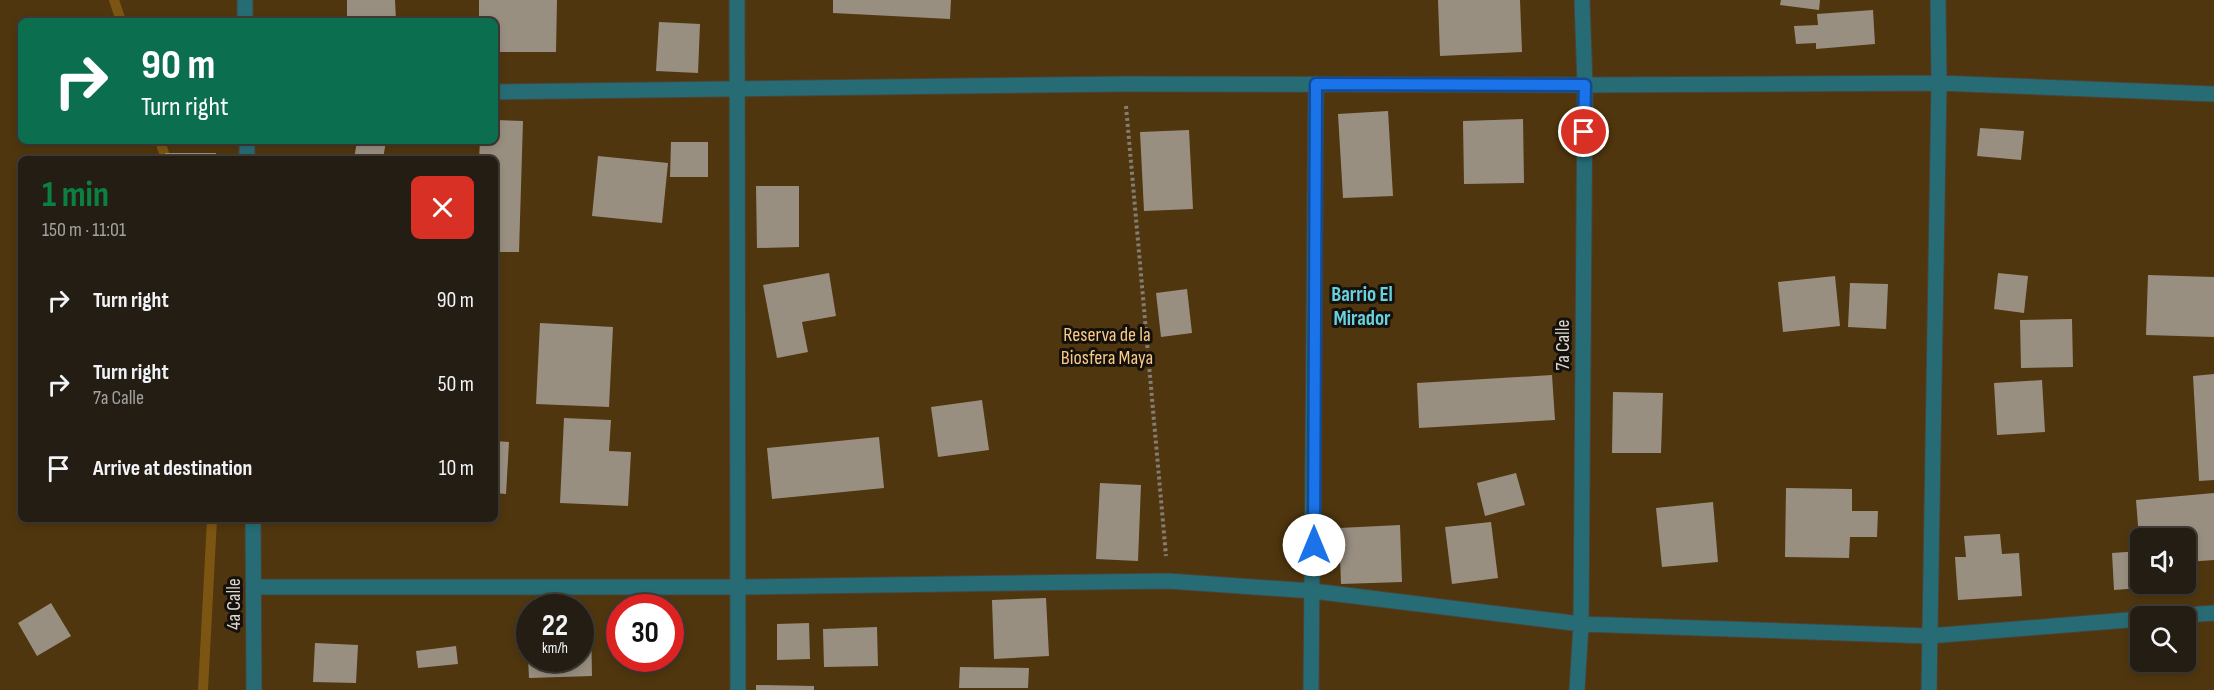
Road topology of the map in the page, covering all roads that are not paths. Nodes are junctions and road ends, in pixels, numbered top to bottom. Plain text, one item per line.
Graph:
1 (245, 0) edge
2 (737, 0) edge
3 (1582, 0) edge
4 (1938, 0) edge
5 (245, 18) edge
6 (1939, 83) junction
7 (1316, 84) junction
8 (1585, 85) junction
9 (736, 90) junction
10 (498, 92) edge
11 (2214, 94) edge
12 (254, 522) edge
13 (255, 587) junction
14 (738, 587) junction
15 (1313, 591) junction
16 (2214, 613) edge
17 (2196, 614) edge
18 (2130, 620) edge
19 (1581, 624) junction
20 (1929, 636) junction
21 (254, 690) edge
22 (738, 690) edge
23 (1311, 690) edge
24 (1577, 690) edge
25 (1929, 690) edge

1 - 5 street
2 - 9 street
3 - 8 street, 7a Calle
4 - 6 street
6 - 8 street
6 - 11 street
6 - 20 street
7 - 8 street
7 - 9 street
7 - 15 street
8 - 19 street, 7a Calle
9 - 10 street
9 - 14 street
12 - 13 street, 4a Calle
13 - 14 street
13 - 21 street, 4a Calle
14 - 15 street
14 - 22 street
15 - 19 street
15 - 23 street
16 - 17 street
18 - 20 street
19 - 20 street
19 - 24 street, 7a Calle
20 - 25 street

